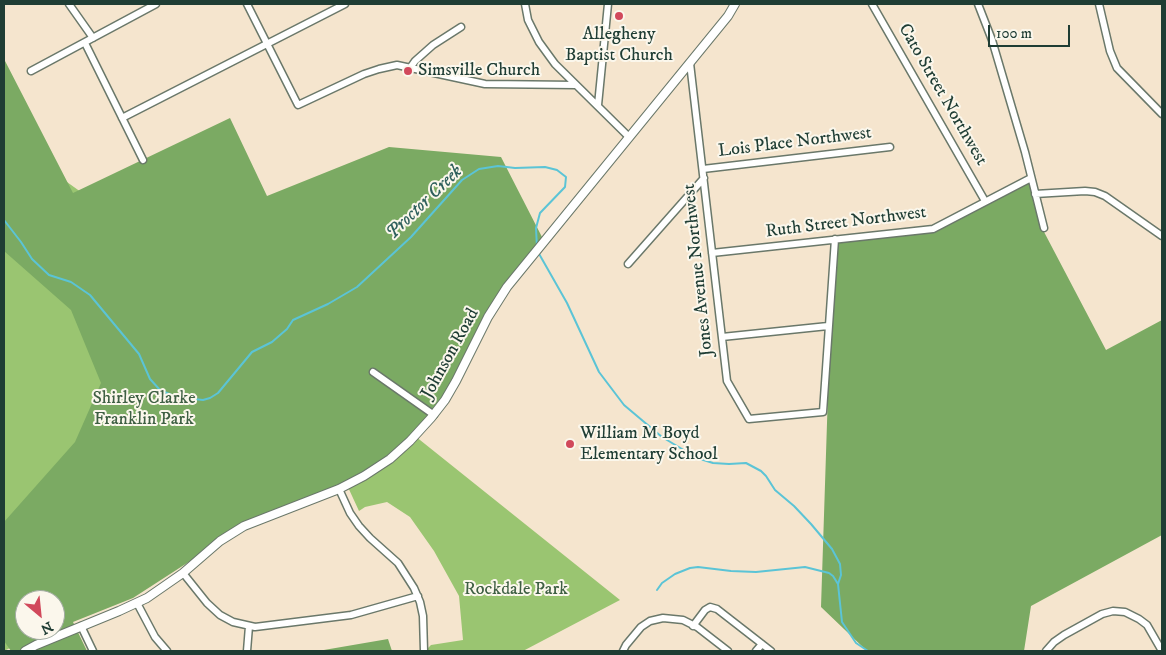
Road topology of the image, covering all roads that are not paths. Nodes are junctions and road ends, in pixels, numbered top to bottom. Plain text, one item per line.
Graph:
1 (69, 4) edge
2 (156, 4) edge
3 (247, 4) edge
4 (345, 4) edge
5 (525, 4) edge
6 (608, 4) edge
7 (735, 4) edge
8 (872, 4) edge
9 (978, 4) edge
10 (1099, 4) edge
11 (461, 27) dead end
12 (93, 38) junction
13 (85, 43) junction
14 (267, 43) junction
15 (690, 63) junction
16 (410, 68) junction
17 (31, 71) dead end
18 (576, 85) junction
19 (598, 105) junction
20 (1162, 114) edge
21 (122, 118) junction
22 (629, 137) junction
23 (890, 147) dead end
24 (143, 160) dead end
25 (703, 169) junction
26 (704, 178) junction
27 (1031, 178) junction
28 (1035, 194) junction
29 (985, 201) junction
30 (1044, 228) dead end
31 (1162, 236) edge
32 (835, 239) junction
33 (712, 253) junction
34 (628, 264) dead end
35 (828, 326) junction
36 (722, 337) junction
37 (373, 372) dead end
38 (434, 415) junction
39 (339, 489) junction
40 (183, 573) junction
41 (418, 596) junction
42 (137, 603) junction
43 (81, 626) junction
44 (249, 626) junction
45 (692, 626) junction
46 (762, 644) junction
47 (25, 651) edge
48 (92, 651) edge
49 (167, 651) edge
50 (247, 651) edge
51 (424, 651) edge
52 (623, 651) edge
53 (728, 651) edge
54 (756, 651) edge
55 (772, 651) edge
56 (1046, 651) edge
57 (1161, 651) edge

1 - 12 street
2 - 12 street
3 - 14 street
4 - 14 street
5 - 18 street
6 - 19 street
7 - 15 street, Johnson Road
8 - 29 street, Cato Street Northwest
9 - 27 street
10 - 20 street
11 - 16 street
12 - 13 street
13 - 17 street
13 - 21 street
14 - 16 street
14 - 21 street
15 - 22 street, Johnson Road
15 - 25 street, Jones Avenue Northwest
16 - 18 street
18 - 19 street
19 - 22 street
21 - 24 street
22 - 38 street, Johnson Road
23 - 25 street, Lois Place Northwest
25 - 26 street, Jones Avenue Northwest
26 - 33 street, Jones Avenue Northwest
26 - 34 street, Lois Place Northwest
27 - 28 street
27 - 29 street, Ruth Street Northwest
28 - 30 street
28 - 31 street
29 - 32 street, Ruth Street Northwest
32 - 33 street, Ruth Street Northwest
32 - 35 street
33 - 36 street, Jones Avenue Northwest
35 - 36 street
35 - 36 street, Jones Avenue Northwest
37 - 38 street
38 - 39 street, Johnson Road
39 - 40 street, Johnson Road
39 - 41 street
40 - 42 street, Johnson Road
40 - 44 street
41 - 44 street
41 - 51 street
42 - 43 street, Johnson Road
42 - 49 street
43 - 47 street, Johnson Road
43 - 48 street
44 - 50 street
45 - 46 street
45 - 52 street
45 - 53 street
46 - 54 street
46 - 55 street
56 - 57 street

